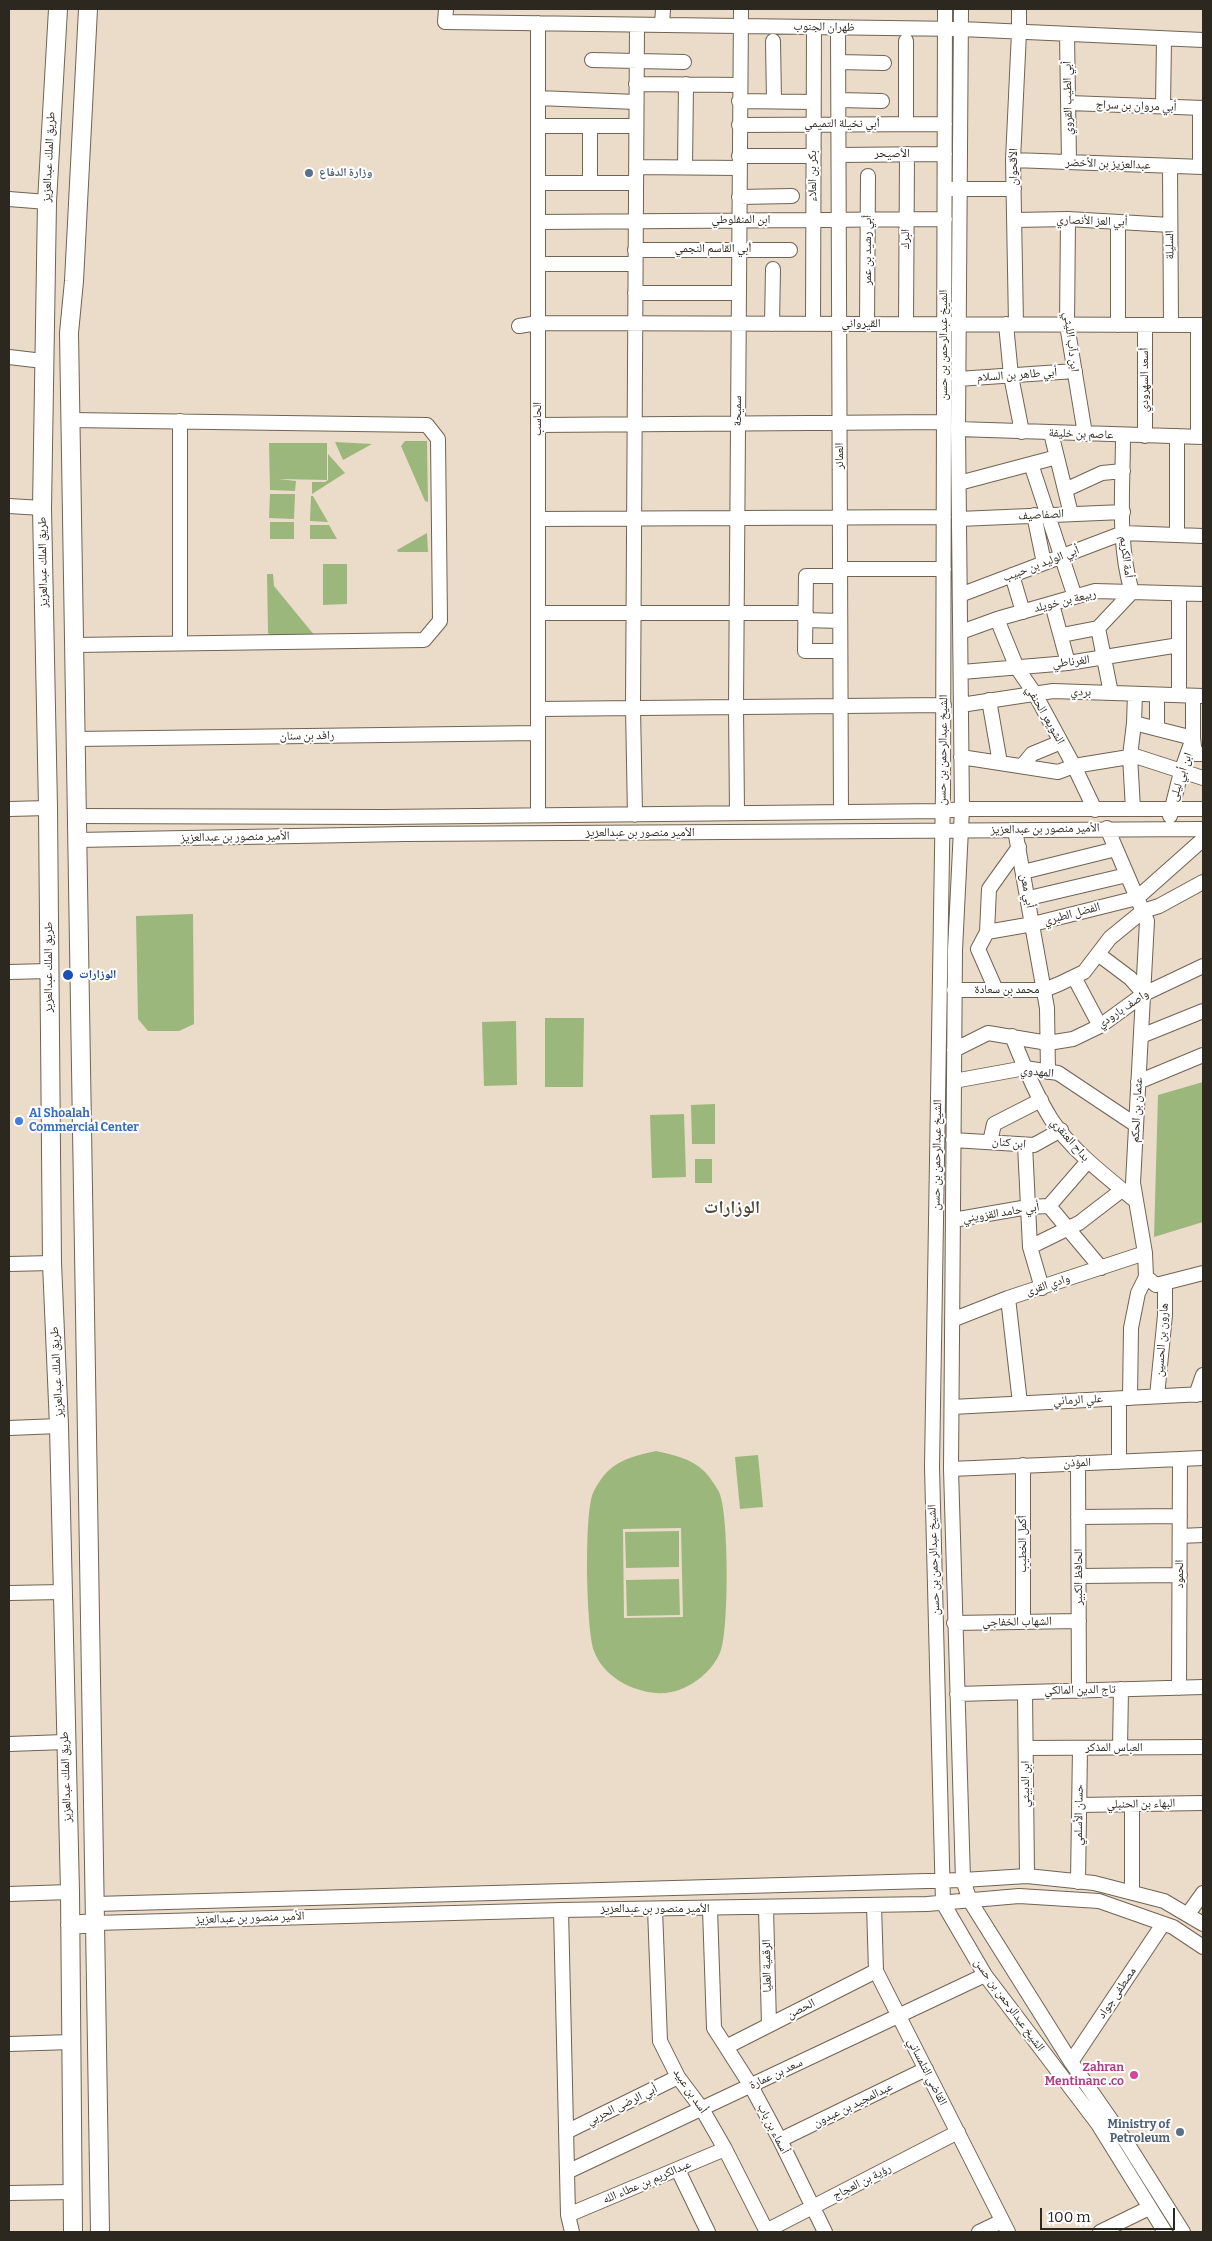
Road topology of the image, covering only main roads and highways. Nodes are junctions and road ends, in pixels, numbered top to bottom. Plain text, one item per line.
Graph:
1 (58, 9) edge
2 (88, 9) edge
3 (96, 1930) junction
4 (70, 1932) junction
5 (73, 2232) edge
6 (100, 2232) edge

1 - 4 main road, طريق الملك عبدالعزيز
2 - 3 main road
3 - 4 main road
3 - 6 main road
4 - 5 main road, طريق الملك عبدالعزيز

